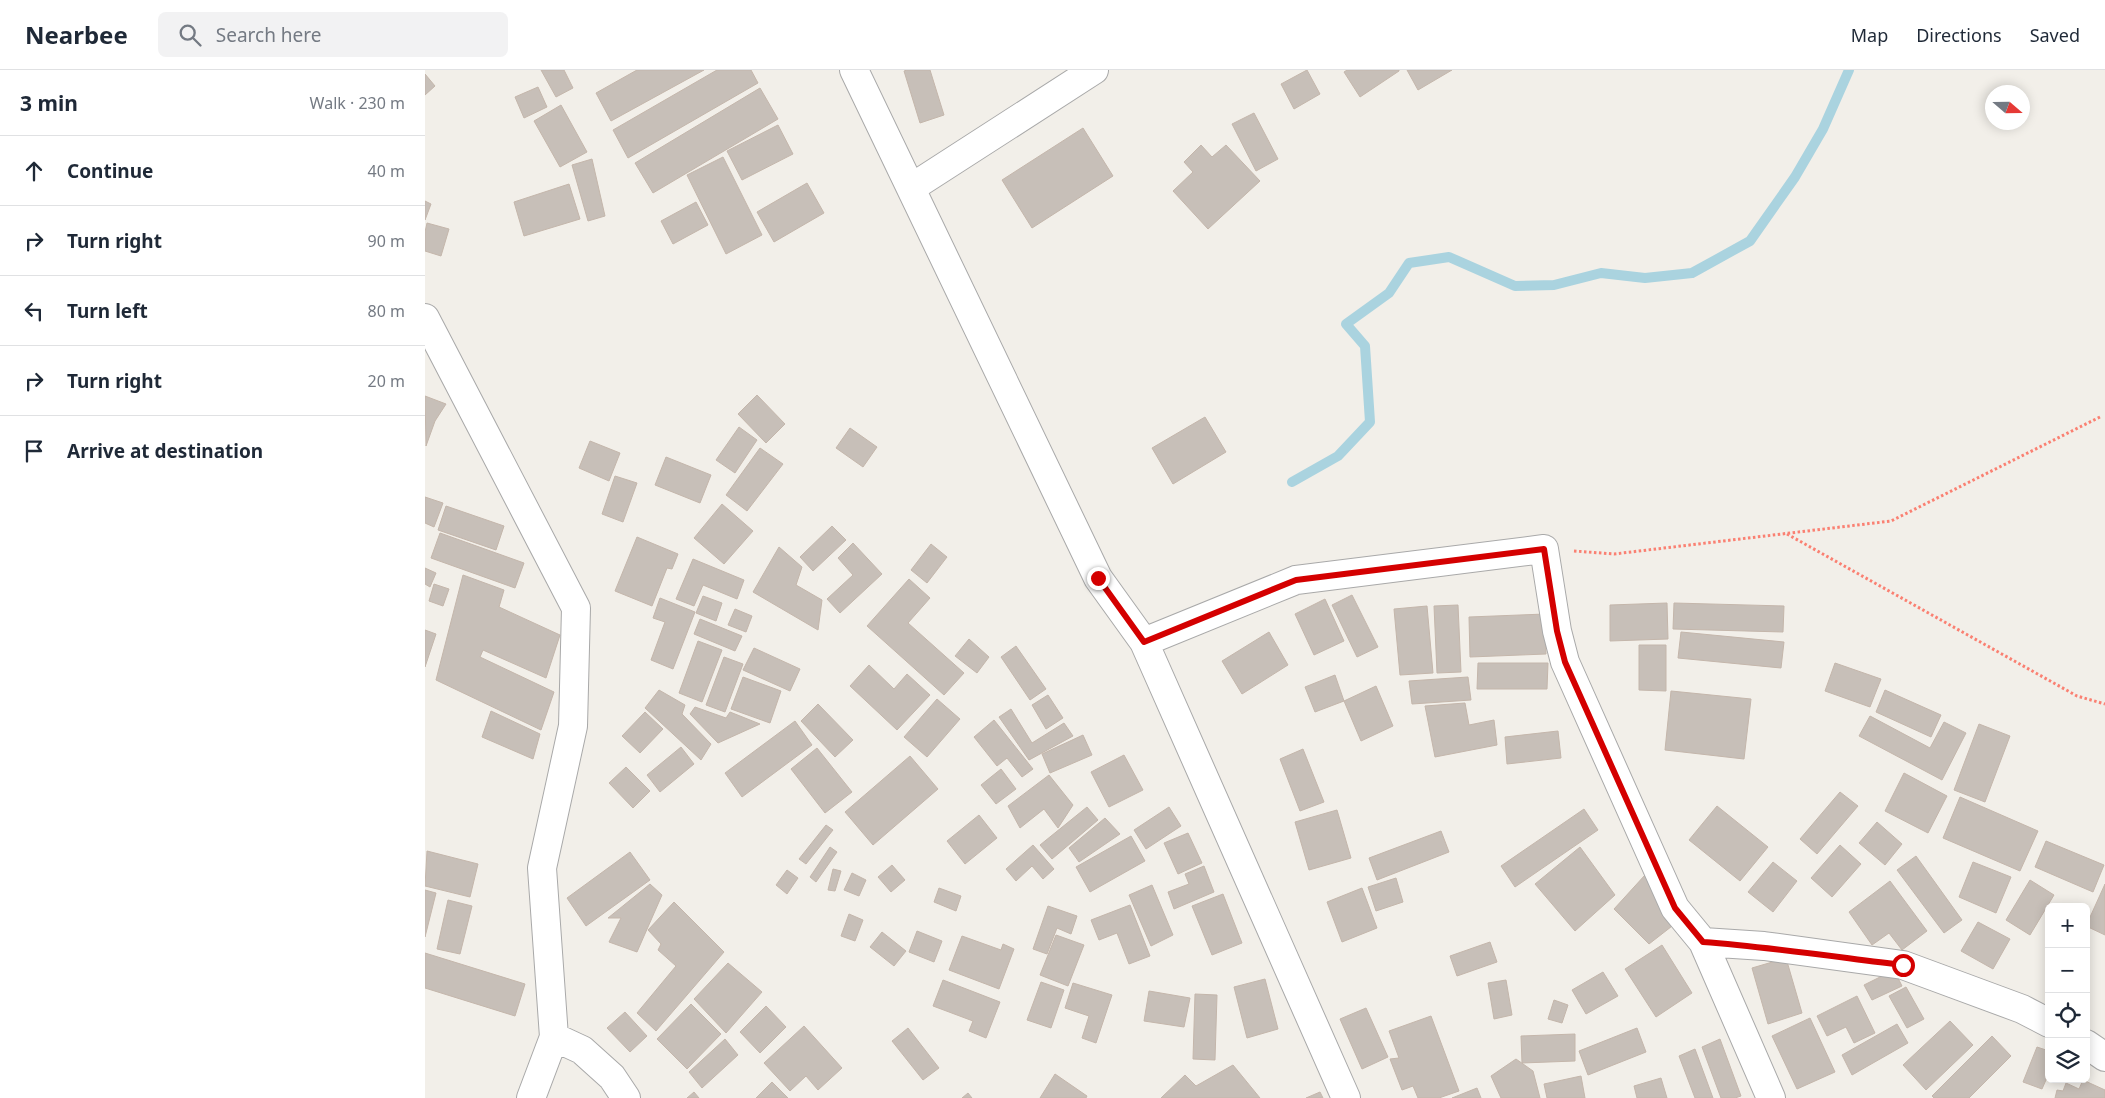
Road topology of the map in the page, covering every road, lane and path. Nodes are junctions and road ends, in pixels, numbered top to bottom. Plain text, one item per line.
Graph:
1 (854, 70) edge
2 (1094, 70) edge
3 (911, 188) junction
4 (425, 318) edge
5 (2100, 417) dead end
6 (1786, 533) junction
7 (1544, 549) junction
8 (1144, 642) junction
9 (2105, 704) edge
10 (1703, 942) junction
11 (2045, 1021) edge
12 (554, 1037) junction
13 (2090, 1047) edge
14 (2105, 1057) edge
15 (531, 1098) edge
16 (626, 1098) edge
17 (1346, 1098) edge
18 (1771, 1098) edge

1 - 3 street
2 - 3 street
3 - 8 street
4 - 12 street
5 - 6 path
6 - 7 path
6 - 9 path
7 - 8 street
7 - 10 street
8 - 17 street
10 - 11 street
10 - 18 street
12 - 15 street
12 - 16 street
13 - 14 street

